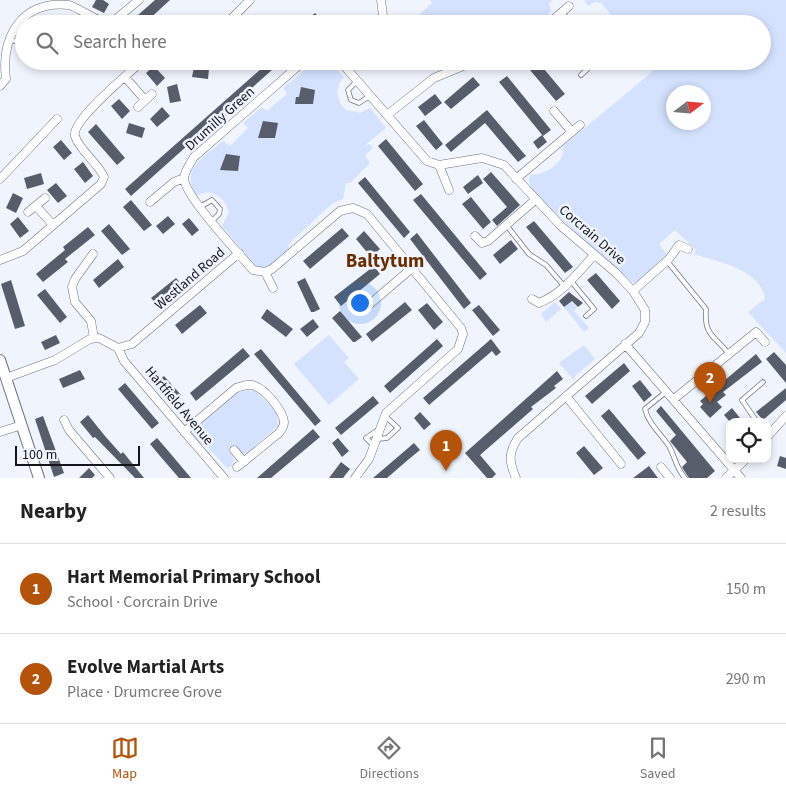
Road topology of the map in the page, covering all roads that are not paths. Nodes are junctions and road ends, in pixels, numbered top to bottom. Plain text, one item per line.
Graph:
1 (139, 0) edge
2 (250, 0) edge
3 (381, 0) edge
4 (56, 1) edge
5 (569, 6) dead end
6 (562, 12) junction
7 (22, 15) edge
8 (91, 15) edge
9 (122, 15) edge
10 (235, 15) edge
11 (383, 15) edge
12 (558, 15) edge
13 (564, 15) edge
14 (15, 22) edge
15 (4, 36) edge
16 (132, 70) edge
17 (294, 70) edge
18 (350, 70) edge
19 (453, 70) edge
20 (586, 70) edge
21 (581, 75) dead end
22 (125, 77) junction
23 (358, 80) junction
24 (0, 86) edge
25 (152, 94) dead end
26 (371, 95) junction
27 (145, 100) junction
28 (138, 107) dead end
29 (554, 111) dead end
30 (387, 115) junction
31 (57, 119) dead end
32 (580, 126) dead end
33 (572, 132) junction
34 (439, 166) junction
35 (184, 178) junction
36 (0, 179) edge
37 (516, 179) junction
38 (449, 190) dead end
39 (45, 198) dead end
40 (535, 200) junction
41 (150, 202) dead end
42 (36, 206) junction
43 (200, 207) junction
44 (28, 212) dead end
45 (212, 221) junction
46 (53, 225) junction
47 (507, 226) junction
48 (475, 236) dead end
49 (688, 249) dead end
50 (239, 253) junction
51 (93, 254) dead end
52 (594, 255) junction
53 (0, 260) edge
54 (667, 262) junction
55 (412, 268) junction
56 (264, 272) junction
57 (568, 284) junction
58 (273, 288) dead end
59 (632, 291) junction
60 (532, 299) dead end
61 (363, 310) dead end
62 (586, 316) dead end
63 (94, 338) junction
64 (765, 342) dead end
65 (625, 344) junction
66 (118, 348) junction
67 (729, 354) junction
68 (0, 360) edge
69 (6, 378) junction
70 (763, 382) dead end
71 (667, 391) junction
72 (566, 396) junction
73 (674, 399) junction
74 (385, 416) junction
75 (786, 416) edge
76 (754, 418) edge
77 (64, 420) dead end
78 (22, 425) junction
79 (380, 430) junction
80 (0, 432) edge
81 (184, 432) junction
82 (771, 432) edge
83 (376, 443) junction
84 (234, 450) dead end
85 (244, 462) junction
86 (742, 463) edge
87 (621, 464) dead end
88 (237, 467) dead end
89 (661, 467) dead end
90 (735, 471) junction
91 (39, 478) edge
92 (110, 478) edge
93 (224, 478) edge
94 (355, 478) edge
95 (516, 478) edge
96 (670, 478) edge
97 (685, 478) edge
98 (726, 478) edge
99 (741, 478) edge

1 - 9 street
2 - 10 street
3 - 11 street
4 - 7 street
4 - 8 street
5 - 6 street
6 - 12 street
6 - 13 lane
14 - 15 street
15 - 24 street
16 - 22 street
17 - 35 street, Drumilly Green
18 - 23 street
19 - 30 street
20 - 21 lane
22 - 27 street
22 - 46 street
23 - 26 street
23 - 26 lane
25 - 27 street
26 - 30 street
27 - 28 street
29 - 33 street
30 - 34 street
31 - 36 street
32 - 33 street
33 - 37 street
34 - 37 street, Corcrain Drive
34 - 38 street
35 - 41 street
35 - 43 street
37 - 40 street, Corcrain Drive
39 - 42 street
40 - 47 street
40 - 52 street, Corcrain Drive
42 - 44 street
42 - 46 street
43 - 45 street
43 - 45 lane
45 - 50 street
46 - 53 street
47 - 48 street
47 - 57 lane
49 - 54 street
50 - 56 street, Westland Road
50 - 66 street, Westland Road
51 - 63 street
52 - 57 street
52 - 59 street, Corcrain Drive
54 - 59 street
54 - 67 lane
55 - 56 street
55 - 61 street
55 - 74 street
56 - 58 street
57 - 60 street
57 - 62 lane
59 - 65 street, Corcrain Drive
63 - 66 street
63 - 69 street
64 - 67 street
65 - 71 street
65 - 72 street, Corcrain Drive
66 - 81 street, Hartfield Avenue
67 - 73 street
68 - 69 main road
69 - 78 main road
70 - 76 lane
71 - 73 street
71 - 97 lane
72 - 87 street
72 - 95 street, Corcrain Drive
73 - 90 street
74 - 79 street
74 - 83 lane
75 - 82 street
77 - 92 street
78 - 80 street
78 - 91 main road
79 - 83 street
79 - 83 lane
81 - 85 street
81 - 93 street, Hartfield Avenue
83 - 94 street
84 - 85 street
85 - 88 street
86 - 90 street
89 - 96 street
90 - 98 street
90 - 99 street

